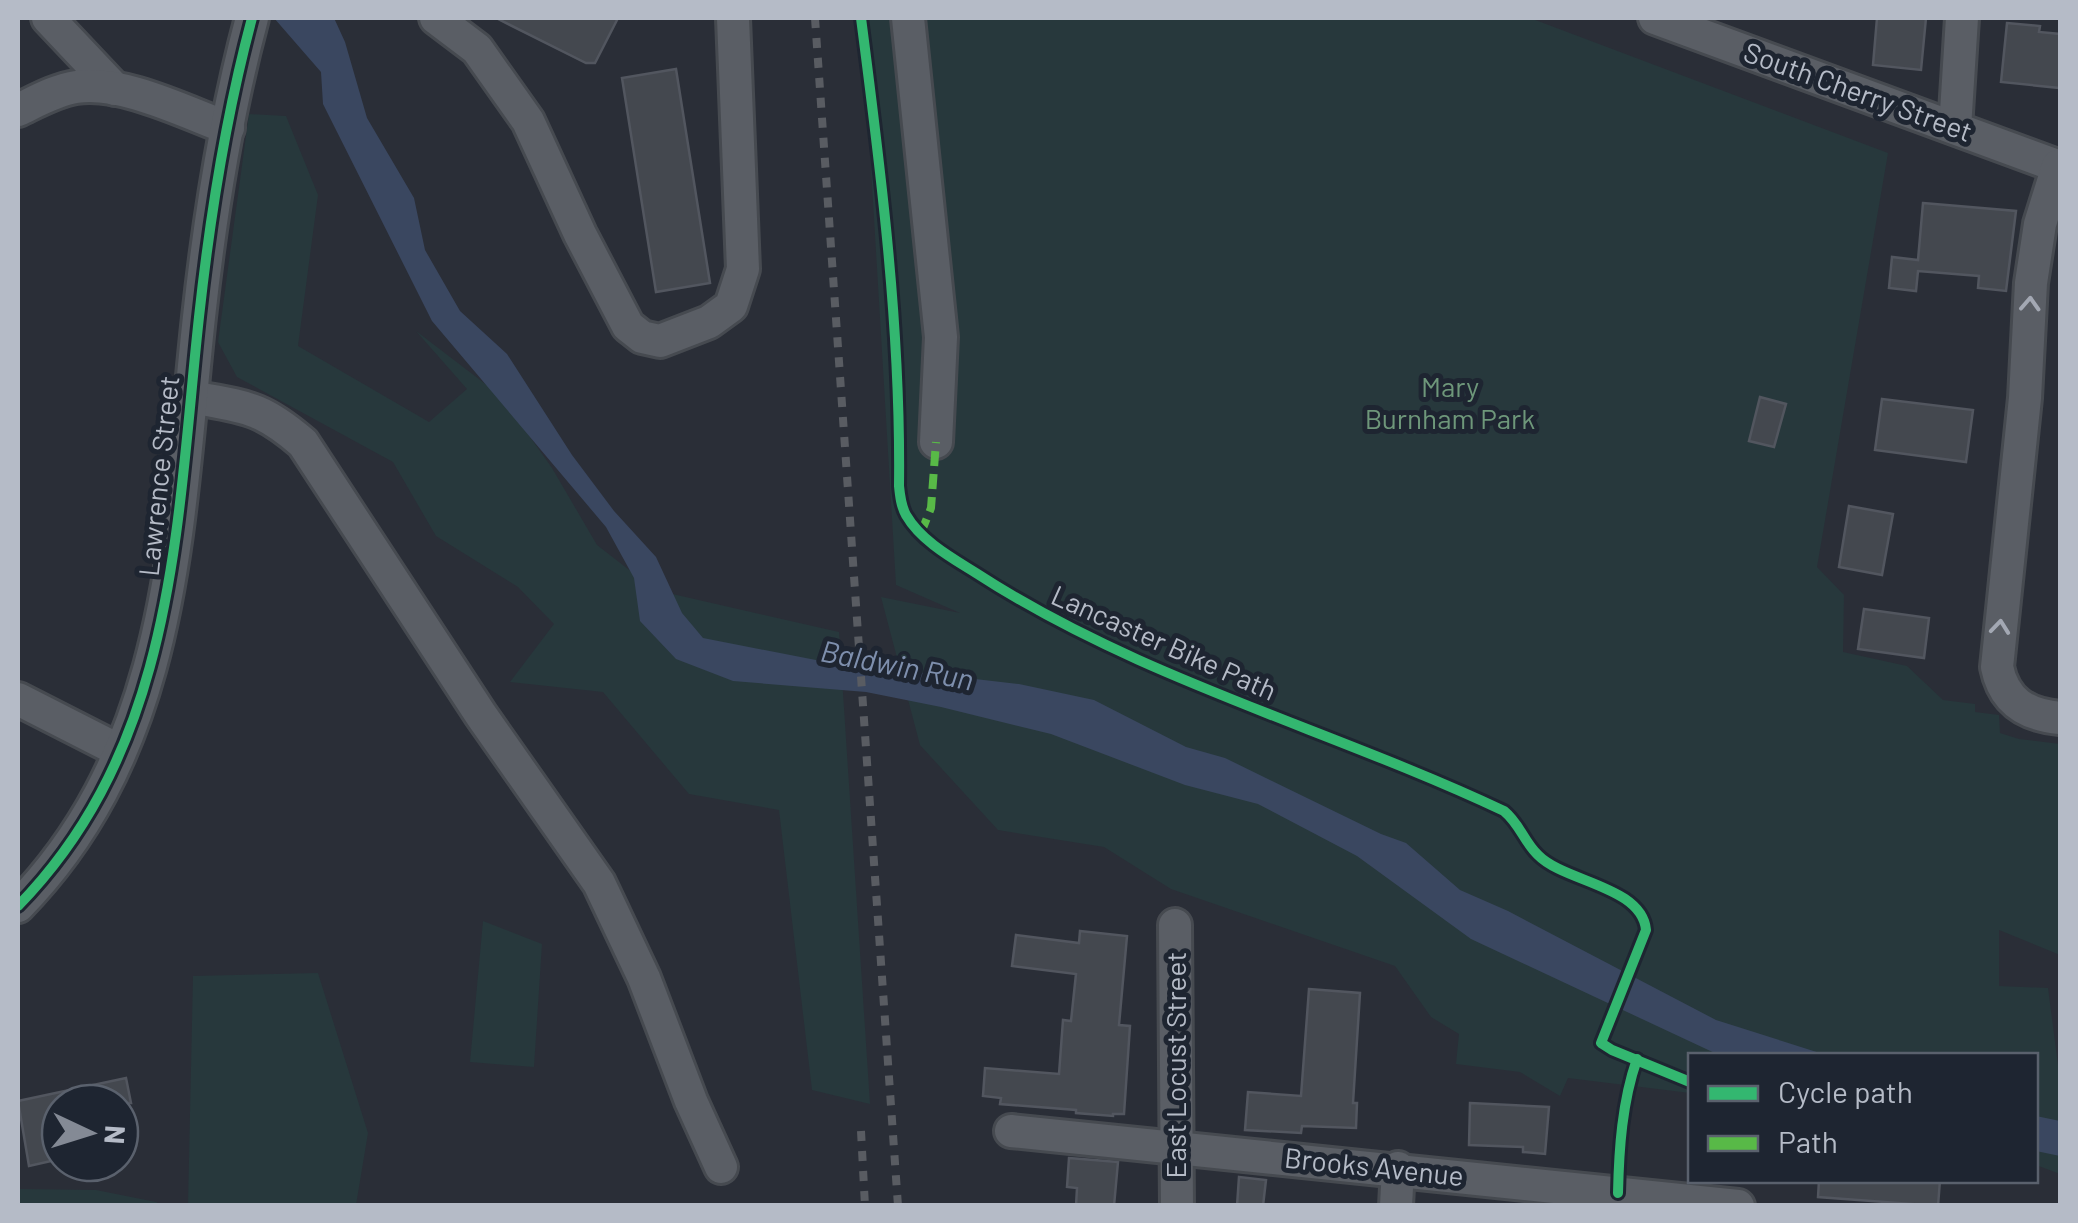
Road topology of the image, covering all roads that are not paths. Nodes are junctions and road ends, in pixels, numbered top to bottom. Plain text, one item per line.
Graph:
1 (48, 18) edge
2 (252, 18) edge
3 (436, 18) edge
4 (734, 18) edge
5 (908, 18) edge
6 (1655, 18) edge
7 (1962, 18) edge
8 (1726, 30) edge
9 (115, 89) junction
10 (18, 110) edge
11 (228, 128) junction
12 (1955, 128) junction
13 (2059, 167) edge
14 (191, 398) junction
15 (936, 442) dead end
16 (18, 700) edge
17 (2044, 716) edge
18 (120, 751) junction
19 (18, 906) edge
20 (1175, 925) dead end
21 (1011, 1131) dead end
22 (1176, 1148) junction
23 (721, 1168) dead end
24 (1398, 1168) junction
25 (1606, 1198) edge
26 (1176, 1206) edge
27 (1396, 1206) edge
28 (1738, 1206) edge

1 - 9 street
2 - 11 street, Lawrence Street
3 - 4 street
5 - 15 street
6 - 8 street, South Cherry Street
7 - 12 street
8 - 12 street, South Cherry Street
9 - 10 street
9 - 11 street
11 - 14 street, Lawrence Street
12 - 13 street, South Cherry Street
17 -> 13 street
14 - 18 street, Lawrence Street
14 - 23 street
16 - 18 street
18 - 19 street, Lawrence Street
20 - 22 street, East Locust Street
21 - 22 street, Brooks Avenue
22 - 24 street, Brooks Avenue
22 - 26 street, East Locust Street
24 - 25 street, Brooks Avenue
24 - 27 street
25 - 28 street, Brooks Avenue

